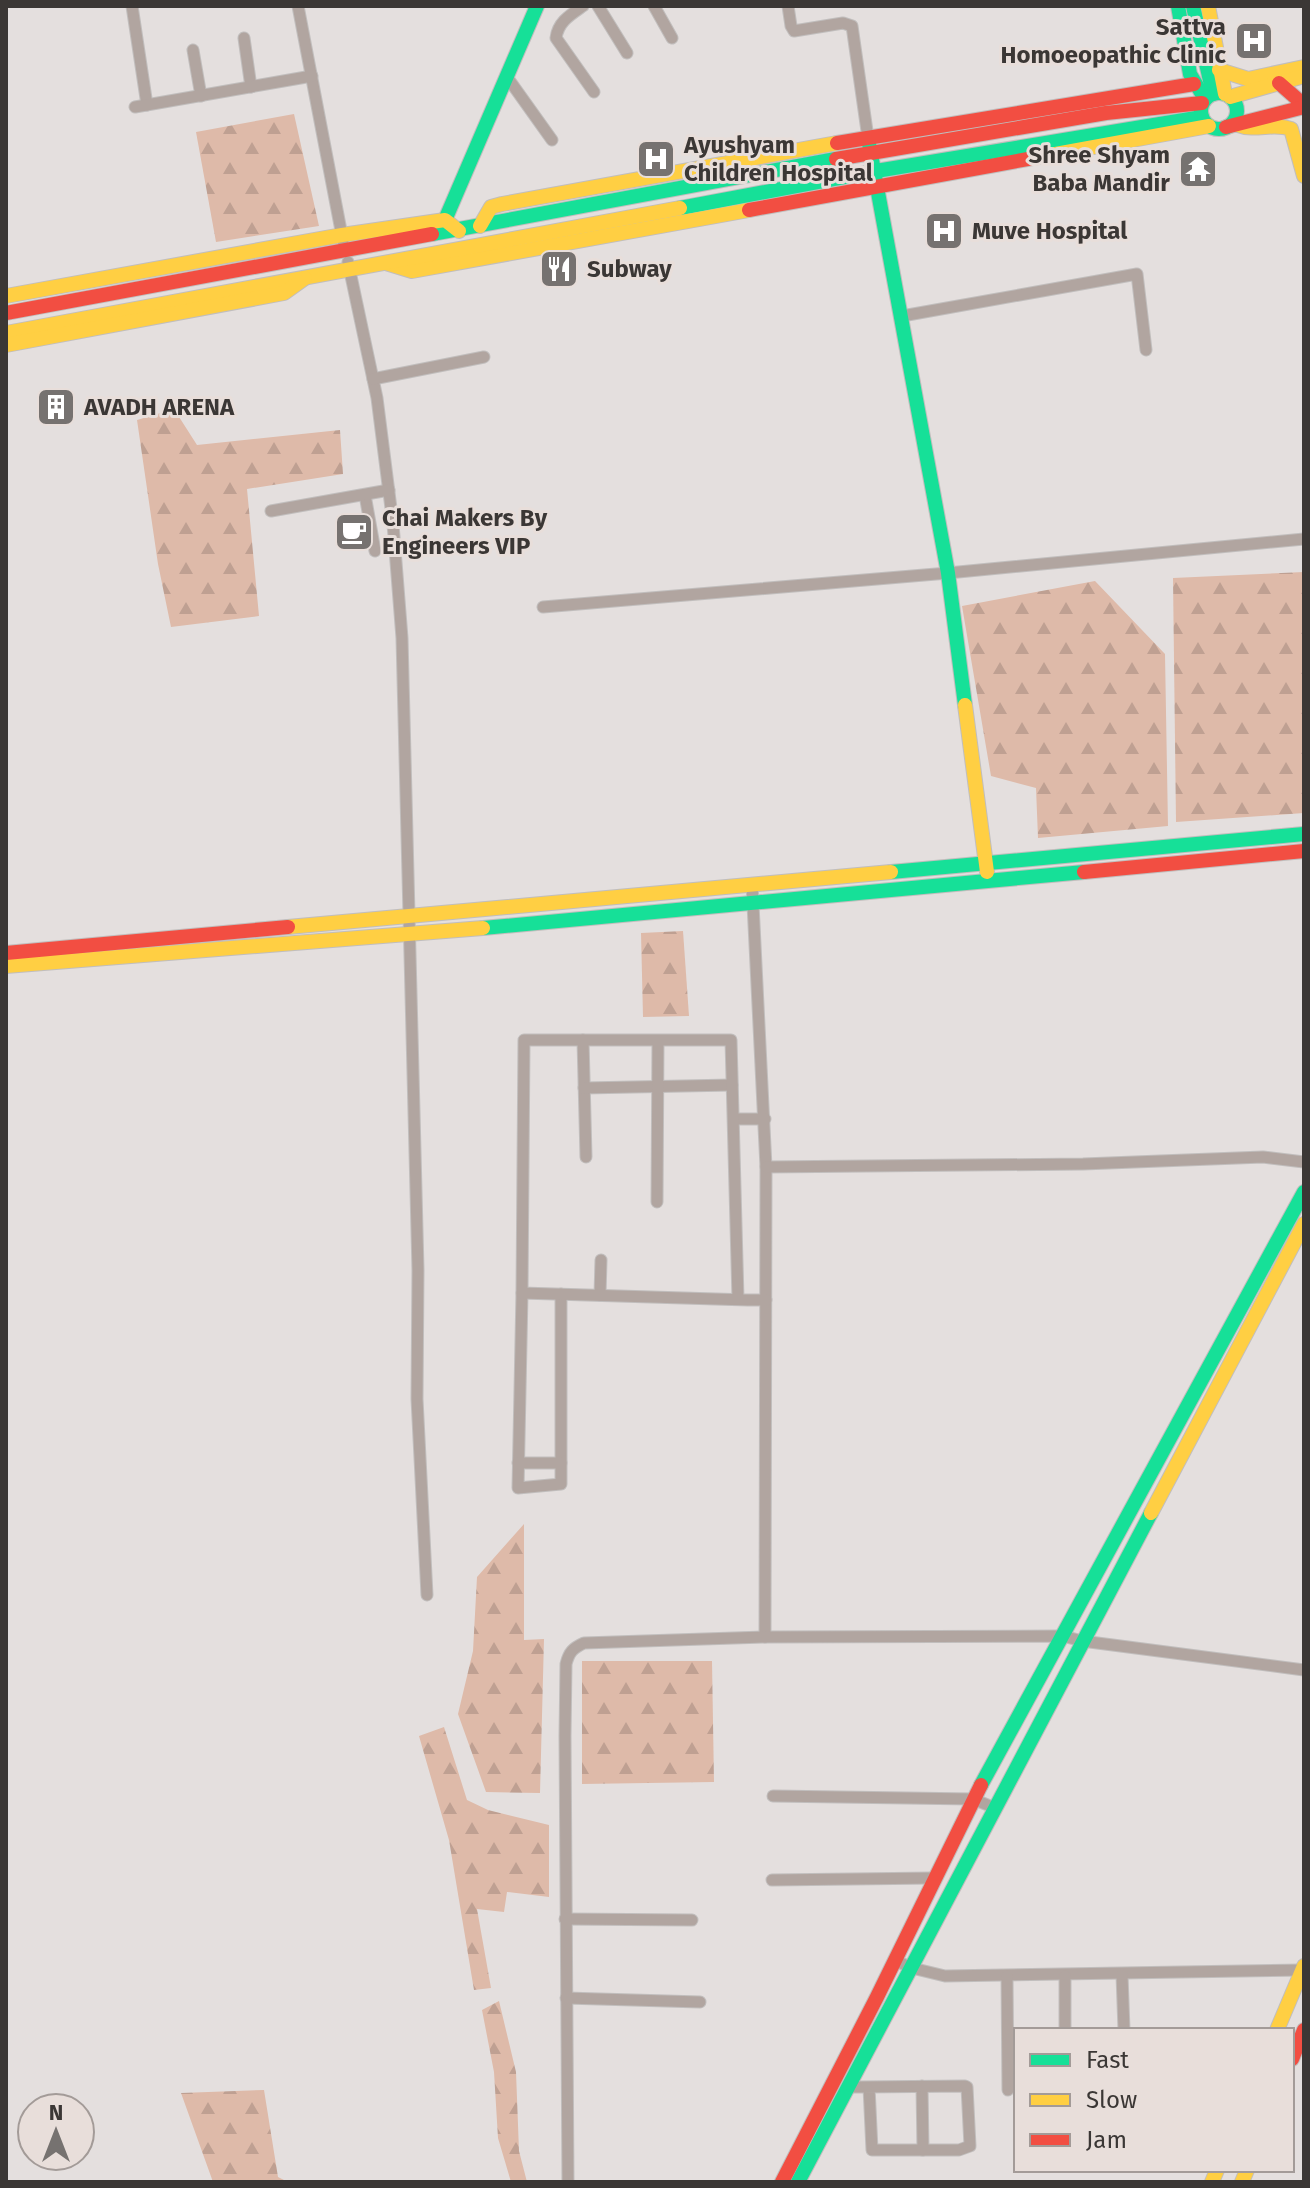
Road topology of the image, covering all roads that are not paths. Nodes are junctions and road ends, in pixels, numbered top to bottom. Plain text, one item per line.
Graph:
1 (132, 6) edge
2 (298, 6) edge
3 (537, 6) edge
4 (583, 6) edge
5 (598, 6) edge
6 (654, 6) edge
7 (788, 6) edge
8 (1178, 6) edge
9 (1193, 6) edge
10 (1208, 6) edge
11 (244, 38) dead end
12 (672, 38) dead end
13 (193, 50) dead end
14 (627, 53) dead end
15 (1304, 67) edge
16 (1219, 70) junction
17 (312, 76) junction
18 (1304, 76) edge
19 (507, 77) junction
20 (1279, 83) junction
21 (1194, 84) junction
22 (251, 87) junction
23 (594, 92) dead end
24 (201, 96) junction
25 (1212, 104) junction
26 (1304, 106) edge
27 (1231, 126) junction
28 (552, 140) dead end
29 (870, 145) junction
30 (1304, 176) edge
31 (877, 179) junction
32 (445, 220) junction
33 (459, 231) junction
34 (342, 235) junction
35 (346, 252) junction
36 (349, 269) junction
37 (306, 278) junction
38 (6, 296) edge
39 (6, 313) edge
40 (902, 316) junction
41 (6, 333) edge
42 (6, 345) edge
43 (1146, 350) dead end
44 (484, 357) dead end
45 (373, 379) junction
46 (389, 490) junction
47 (365, 495) junction
48 (271, 511) dead end
49 (1304, 539) edge
50 (375, 551) dead end
51 (948, 573) junction
52 (543, 607) dead end
53 (1304, 834) edge
54 (1304, 851) edge
55 (986, 863) junction
56 (989, 881) junction
57 (752, 884) junction
58 (754, 903) junction
59 (409, 915) junction
60 (410, 934) junction
61 (6, 953) edge
62 (6, 966) edge
63 (583, 1040) junction
64 (658, 1041) junction
65 (732, 1085) junction
66 (658, 1086) junction
67 (584, 1088) junction
68 (734, 1119) junction
69 (765, 1119) junction
70 (586, 1157) dead end
71 (1304, 1162) edge
72 (766, 1167) junction
73 (1304, 1192) edge
74 (657, 1202) dead end
75 (1304, 1224) edge
76 (601, 1260) dead end
77 (522, 1293) junction
78 (561, 1294) junction
79 (600, 1295) junction
80 (738, 1299) junction
81 (766, 1300) junction
82 (518, 1463) junction
83 (561, 1463) junction
84 (427, 1595) dead end
85 (1063, 1636) junction
86 (765, 1637) junction
87 (1082, 1641) junction
88 (1304, 1670) edge
89 (773, 1796) dead end
90 (973, 1799) junction
91 (995, 1808) junction
92 (933, 1878) junction
93 (772, 1880) dead end
94 (565, 1919) junction
95 (692, 1920) dead end
96 (894, 1960) junction
97 (912, 1968) junction
98 (1303, 1969) edge
99 (1122, 1975) junction
100 (1007, 1976) junction
101 (1065, 1976) junction
102 (566, 1998) junction
103 (700, 2002) dead end
104 (1065, 2028) edge
105 (1124, 2028) edge
106 (1278, 2028) edge
107 (1304, 2030) edge
108 (1294, 2054) edge
109 (922, 2086) junction
110 (849, 2087) junction
111 (869, 2087) junction
112 (1008, 2090) dead end
113 (923, 2150) junction
114 (568, 2182) edge
115 (782, 2182) edge
116 (798, 2182) edge

1 - 24 street
2 - 17 street
3 - 19 main road
4 - 23 street
5 - 14 street
6 - 12 street
7 - 29 street
8 - 21 main road
9 - 25 main road
10 - 16 main road
11 - 22 street
13 - 24 street
15 - 16 main road
16 - 25 main road
17 - 22 street
17 - 34 street
18 - 20 main road
19 - 28 street
19 - 32 main road
20 - 25 main road
20 - 26 main road
21 - 25 main road
21 - 29 main road
22 - 24 street
25 - 27 main road
25 - 27 main road
25 - 29 main road
25 - 31 main road
26 - 27 main road
27 - 30 main road
29 - 31 main road
29 - 33 main road
31 - 36 main road
31 - 40 main road
32 - 33 main road
32 - 34 main road
33 - 35 main road
34 - 35 street
34 - 38 main road
35 - 36 street
35 - 39 main road
36 - 37 main road
36 - 45 street
37 - 41 main road
37 - 42 main road
40 - 43 street
40 - 51 main road
44 - 45 street
45 - 46 street
46 - 47 street
46 - 59 street
47 - 48 street
47 - 50 street
49 - 51 street
51 - 52 street
51 - 55 main road
53 - 55 main road
54 - 56 main road
55 - 56 main road
55 - 57 main road
56 - 58 main road
57 - 58 street
57 - 59 main road
58 - 60 main road
58 - 69 street
59 - 60 street
59 - 61 main road
60 - 62 main road
60 - 84 street
63 - 64 street
63 - 67 street
63 - 77 street
64 - 65 street
64 - 66 street
65 - 66 street
65 - 68 street
66 - 67 street
66 - 74 street
67 - 70 street
68 - 69 street
68 - 80 street
69 - 72 street
71 - 72 street
72 - 81 street
73 - 85 main road
75 - 87 main road
76 - 79 street
77 - 78 street
77 - 82 street
78 - 79 street
78 - 83 street
79 - 80 street
80 - 81 street
81 - 86 street
82 - 83 street
82 - 83 street
85 - 86 street
85 - 87 street
85 - 90 main road
86 - 94 street
87 - 88 street
87 - 91 main road
89 - 90 street
90 - 91 street
90 - 92 main road
91 - 97 main road
92 - 93 street
92 - 96 main road
94 - 95 street
94 - 102 street
96 - 97 street
96 - 115 main road
97 - 100 street
97 - 110 main road
98 - 99 street
98 - 106 main road
99 - 101 street
99 - 105 street
100 - 101 street
100 - 112 street
101 - 104 street
102 - 103 street
102 - 114 street
107 - 108 main road
109 - 111 street
109 - 113 street
109 - 113 street
110 - 111 street
110 - 116 main road
111 - 113 street

